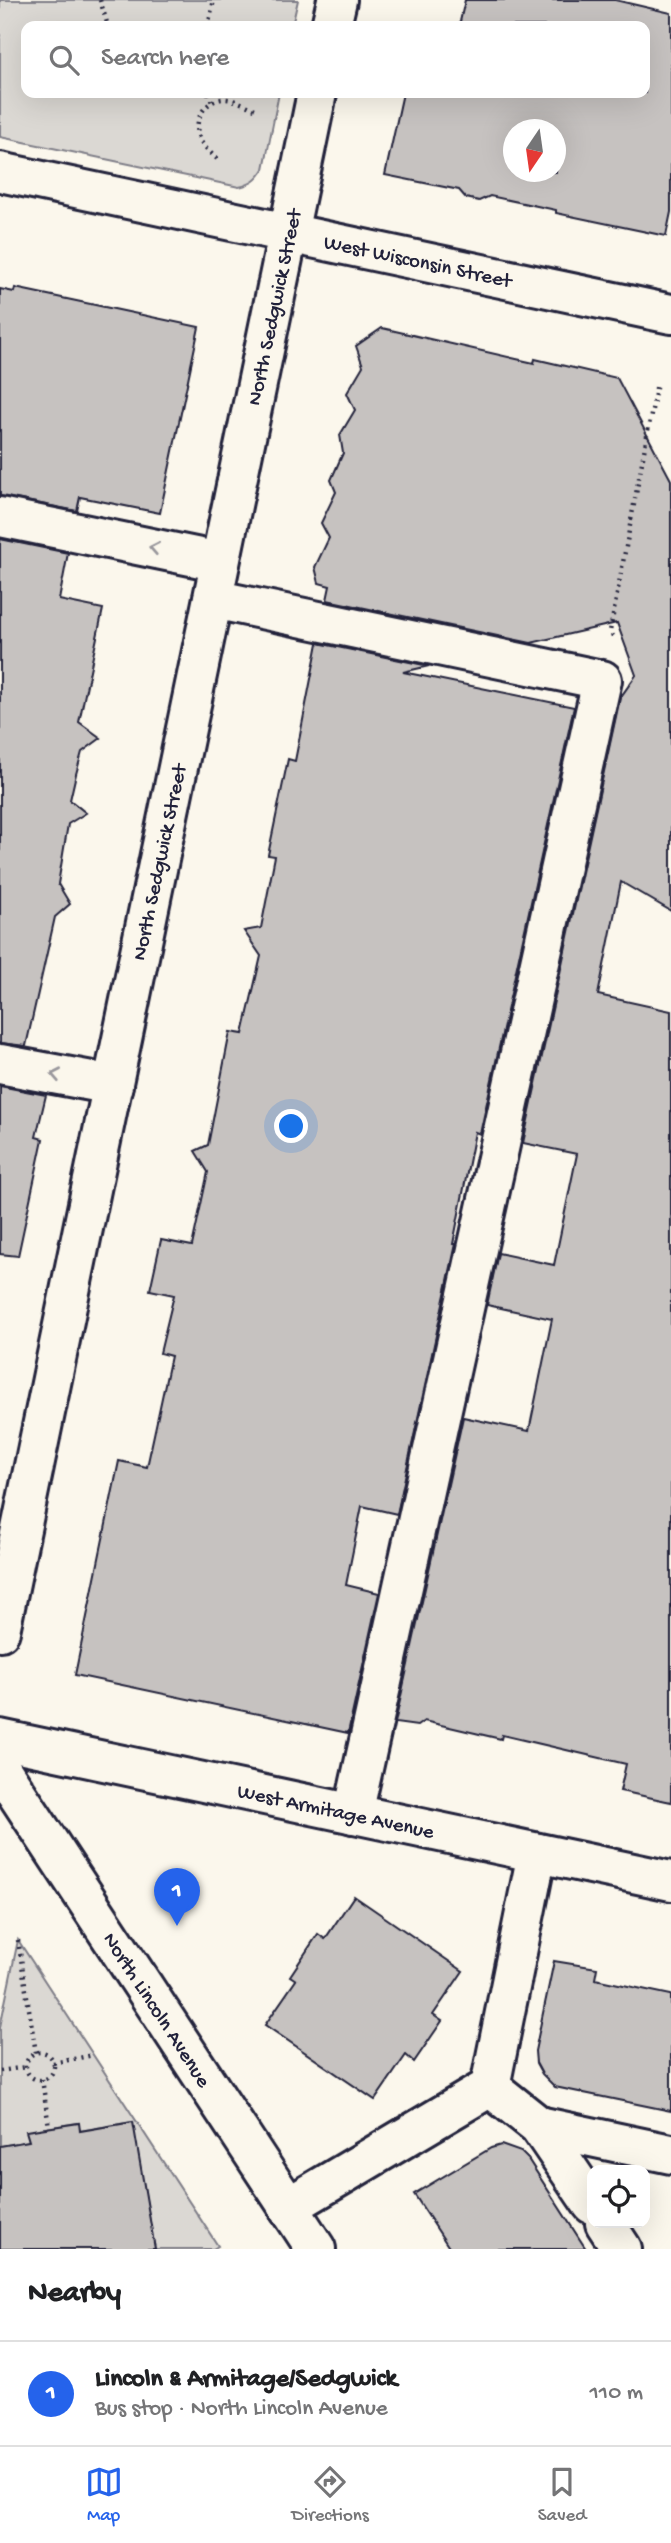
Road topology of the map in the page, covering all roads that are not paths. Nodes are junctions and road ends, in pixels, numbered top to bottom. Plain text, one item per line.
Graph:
1 (337, 0) edge
2 (332, 21) edge
3 (316, 98) edge
4 (0, 172) edge
5 (288, 233) junction
6 (671, 313) edge
7 (0, 517) edge
8 (220, 562) junction
9 (212, 599) junction
10 (0, 1064) edge
11 (113, 1085) junction
12 (0, 1631) edge
13 (0, 1739) edge
14 (0, 1768) edge
15 (354, 1814) junction
16 (537, 1853) junction
17 (671, 1881) edge
18 (490, 2087) junction
19 (539, 2126) junction
20 (671, 2154) edge
21 (587, 2197) edge
22 (288, 2207) junction
23 (608, 2228) edge
24 (316, 2249) edge
25 (622, 2249) edge

1 - 2 street
3 - 5 street, North Sedgwick Street
4 - 5 street, West Wisconsin Street
5 - 6 street, West Wisconsin Street
5 - 8 street, North Sedgwick Street
8 -> 7 street
8 - 9 street, North Sedgwick Street
9 - 11 street, North Sedgwick Street
9 - 15 street
11 -> 10 street
11 - 12 street, North Sedgwick Street
13 - 15 street, West Armitage Avenue
14 - 22 street, North Lincoln Avenue
15 - 16 street, West Armitage Avenue
16 - 17 street, West Armitage Avenue
16 - 18 street
18 - 19 street
18 - 22 street
19 - 20 street
19 - 21 street
22 - 24 street, North Lincoln Avenue
23 - 25 street

